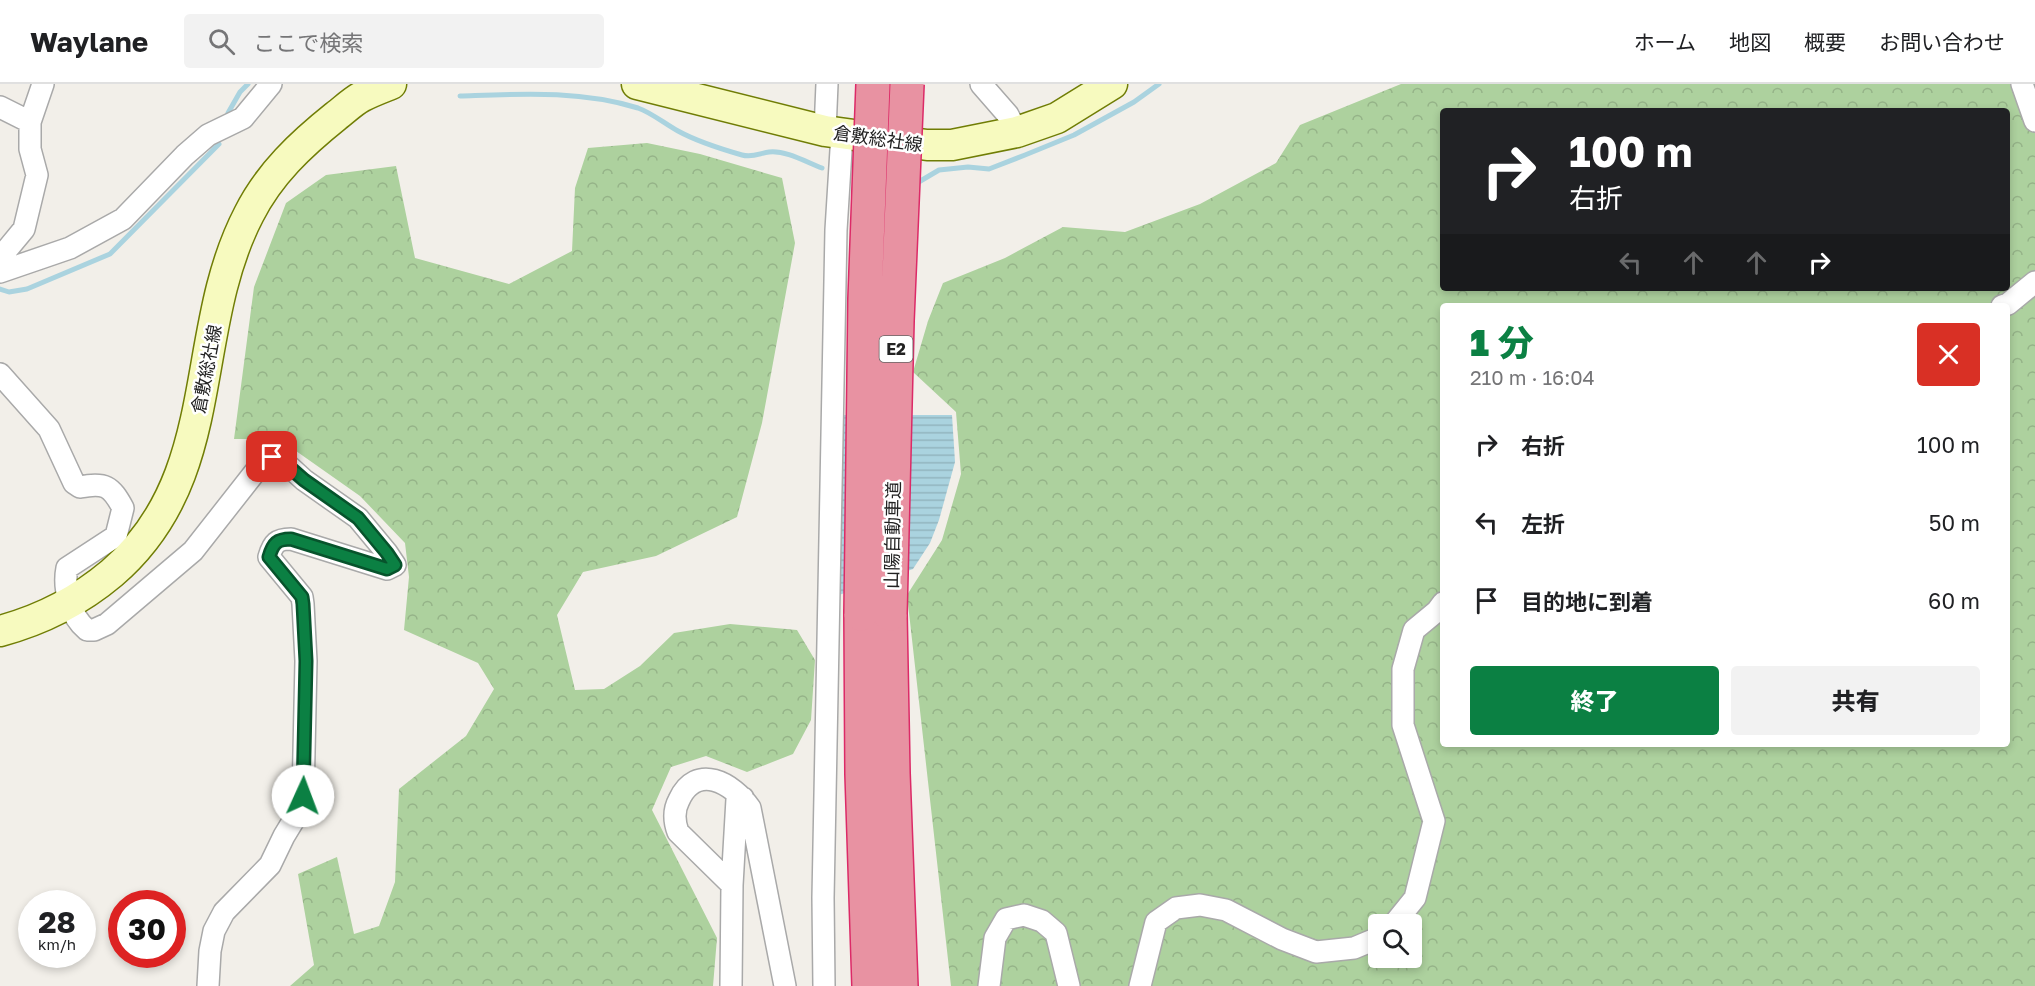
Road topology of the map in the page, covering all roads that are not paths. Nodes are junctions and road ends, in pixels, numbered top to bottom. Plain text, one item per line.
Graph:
1 (43, 84) edge
2 (271, 84) edge
3 (391, 84) edge
4 (637, 84) edge
5 (827, 84) edge
6 (873, 84) edge
7 (907, 84) edge
8 (981, 84) edge
9 (1112, 84) edge
10 (2022, 84) edge
11 (358, 91) edge
12 (0, 106) edge
13 (2035, 121) edge
14 (30, 122) junction
15 (833, 132) junction
16 (1017, 132) junction
17 (0, 258) edge
18 (0, 272) edge
19 (2035, 282) edge
20 (2009, 303) edge
21 (0, 374) edge
22 (69, 602) junction
23 (1440, 606) edge
24 (876, 614) junction
25 (0, 631) edge
26 (743, 798) junction
27 (732, 885) junction
28 (1402, 914) edge
29 (1368, 942) edge
30 (208, 986) edge
31 (731, 986) edge
32 (784, 986) edge
33 (824, 986) edge
34 (870, 986) edge
35 (901, 986) edge
36 (989, 986) edge
37 (1069, 986) edge
38 (1140, 986) edge

1 - 14 street
2 - 18 street
3 - 11 main road, 倉敷総社線
4 - 15 main road, 倉敷総社線
5 - 15 street
6 - 24 highway, 山陽自動車道 / E2, bridge
7 - 24 highway, 山陽自動車道 / E2, bridge
8 - 16 street
9 - 16 main road, 倉敷総社線
10 - 13 street
11 - 22 main road, 倉敷総社線
12 - 14 street
14 - 17 street
15 - 16 main road, 倉敷総社線
15 - 33 street
19 - 20 street
21 - 22 street
22 - 25 main road, 倉敷総社線
22 - 30 street
23 - 28 street
24 - 34 highway, 山陽自動車道 / E2
24 - 35 highway, 山陽自動車道 / E2
26 - 27 street
26 - 27 street
26 - 32 street
27 - 31 street
29 - 38 street
36 - 37 street

